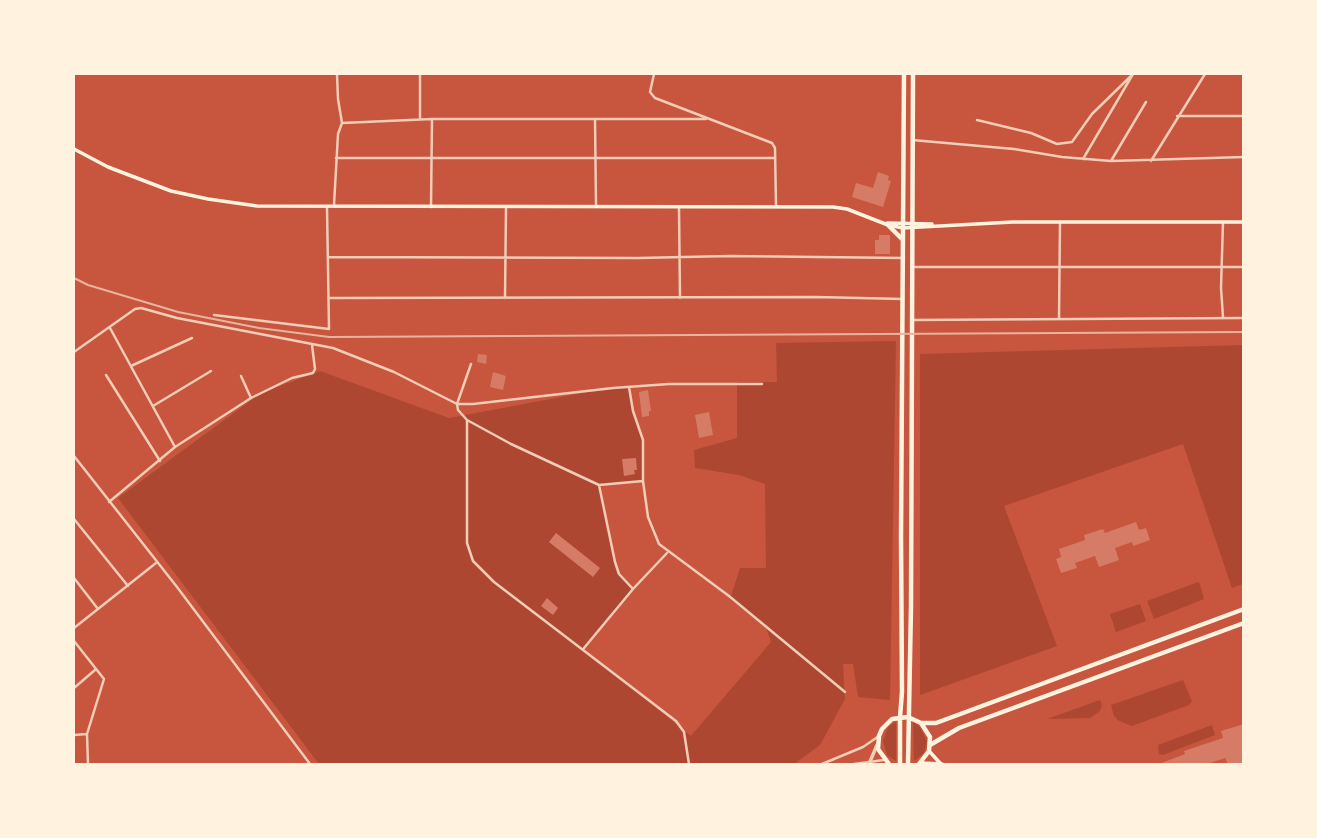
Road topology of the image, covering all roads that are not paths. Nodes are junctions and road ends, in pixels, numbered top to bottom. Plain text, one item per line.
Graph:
1 (337, 74) edge
2 (420, 74) edge
3 (654, 74) edge
4 (904, 74) edge
5 (913, 74) edge
6 (1133, 74) edge
7 (1205, 74) edge
8 (1146, 102) dead end
9 (1244, 116) edge
10 (1177, 117) junction
11 (432, 119) junction
12 (595, 119) junction
13 (706, 119) junction
14 (420, 120) junction
15 (977, 120) dead end
16 (342, 123) junction
17 (912, 140) junction
18 (74, 149) edge
19 (1244, 157) edge
20 (336, 158) junction
21 (775, 158) junction
22 (431, 159) junction
23 (595, 159) junction
24 (1083, 159) junction
25 (1111, 161) junction
26 (1151, 161) junction
27 (506, 206) junction
28 (596, 206) junction
29 (679, 206) junction
30 (776, 206) junction
31 (327, 207) junction
32 (334, 207) junction
33 (431, 207) junction
34 (880, 222) junction
35 (1060, 222) junction
36 (1223, 222) junction
37 (1244, 222) edge
38 (888, 225) junction
39 (903, 226) junction
40 (911, 226) junction
41 (903, 241) junction
42 (328, 257) junction
43 (505, 257) junction
44 (679, 257) junction
45 (904, 258) junction
46 (911, 267) junction
47 (1060, 267) junction
48 (1223, 267) junction
49 (1244, 267) edge
50 (329, 298) junction
51 (505, 298) junction
52 (680, 298) junction
53 (903, 299) junction
54 (214, 315) dead end
55 (1223, 318) junction
56 (1244, 318) edge
57 (1059, 319) junction
58 (911, 320) junction
59 (110, 328) junction
60 (192, 338) dead end
61 (311, 344) junction
62 (74, 352) edge
63 (471, 364) dead end
64 (131, 366) junction
65 (211, 371) dead end
66 (106, 375) dead end
67 (241, 376) dead end
68 (762, 383) dead end
69 (629, 387) junction
70 (251, 398) junction
71 (457, 404) junction
72 (153, 406) junction
73 (467, 420) junction
74 (175, 447) junction
75 (74, 456) edge
76 (160, 462) junction
77 (643, 481) junction
78 (599, 485) junction
79 (109, 502) junction
80 (74, 519) edge
81 (667, 552) junction
82 (157, 562) junction
83 (74, 578) edge
84 (128, 586) junction
85 (633, 589) junction
86 (98, 609) junction
87 (1244, 609) edge
88 (1244, 623) edge
89 (74, 628) edge
90 (74, 641) edge
91 (583, 650) junction
92 (96, 669) junction
93 (74, 688) edge
94 (845, 692) dead end
95 (900, 717) junction
96 (908, 717) junction
97 (921, 723) junction
98 (87, 734) junction
99 (74, 735) edge
100 (878, 736) junction
101 (878, 743) junction
102 (930, 748) junction
103 (884, 760) junction
104 (870, 763) edge
105 (920, 764) edge
106 (88, 765) edge
107 (310, 765) edge
108 (689, 765) edge
109 (822, 765) edge
110 (854, 765) edge
111 (889, 765) edge
112 (900, 765) edge
113 (908, 765) edge

1 - 16 street
2 - 14 street
3 - 13 street
4 - 39 main road
5 - 17 main road
6 - 15 street
6 - 24 street
7 - 10 street
8 - 25 street
9 - 10 street
10 - 26 street
11 - 12 street
11 - 14 street
11 - 22 street
12 - 13 street
12 - 23 street
13 - 21 street
14 - 16 street
16 - 20 street
17 - 24 street
17 - 40 main road
18 - 31 main road
19 - 26 street
20 - 22 street
20 - 32 street
21 - 23 street
21 - 30 street
22 - 23 street
22 - 33 street
23 - 28 street
24 - 25 street
25 - 26 street
27 - 28 main road
27 - 33 main road
27 - 43 street
28 - 29 main road
29 - 30 main road
29 - 44 street
30 - 34 main road
31 - 32 main road
31 - 42 street
32 - 33 main road
34 - 38 main road
34 - 39 main road
35 - 36 main road
35 - 40 main road
35 - 47 street
36 - 37 main road
36 - 48 street
38 - 39 main road
38 - 41 main road
39 - 40 main road
39 - 41 main road
40 - 46 main road
41 - 45 main road
42 - 43 street
42 - 50 street
43 - 44 street
43 - 51 street
44 - 45 street
44 - 52 street
45 - 53 main road
46 - 47 street
46 - 58 main road
47 - 48 street
47 - 57 street
48 - 49 street
48 - 55 street
50 - 51 street
50 - 54 street
51 - 52 street
52 - 53 street
53 - 95 main road
55 - 56 street
55 - 57 street
57 - 58 street
58 - 96 main road
59 - 61 street
59 - 62 street
59 - 64 street
60 - 64 street
61 - 70 street
61 - 71 street
63 - 71 street
64 - 72 street
65 - 72 street
66 - 76 street
67 - 70 street
68 - 69 street
69 - 71 street
69 - 77 street
70 - 74 street
71 - 73 street
72 - 74 street
73 - 78 street
73 - 91 street
74 - 76 street
75 - 79 street
76 - 79 street
77 - 78 street
77 - 81 street
78 - 85 street
79 - 82 street
80 - 84 street
81 - 85 street
81 - 94 street
82 - 84 street
82 - 107 street
83 - 86 street
84 - 86 street
85 - 91 street
86 - 89 street
87 - 97 main road
88 - 102 main road
90 - 92 street
91 - 108 street
92 - 93 street
92 - 98 street
95 - 96 main road
95 - 100 main road
95 - 112 main road
96 - 97 main road
96 - 113 main road
97 - 102 main road
98 - 99 street
98 - 106 street
100 - 101 main road
100 - 109 street
101 - 103 main road
101 - 104 street
102 - 105 main road
102 - 105 main road
103 - 104 street
103 - 111 main road
104 - 110 street

